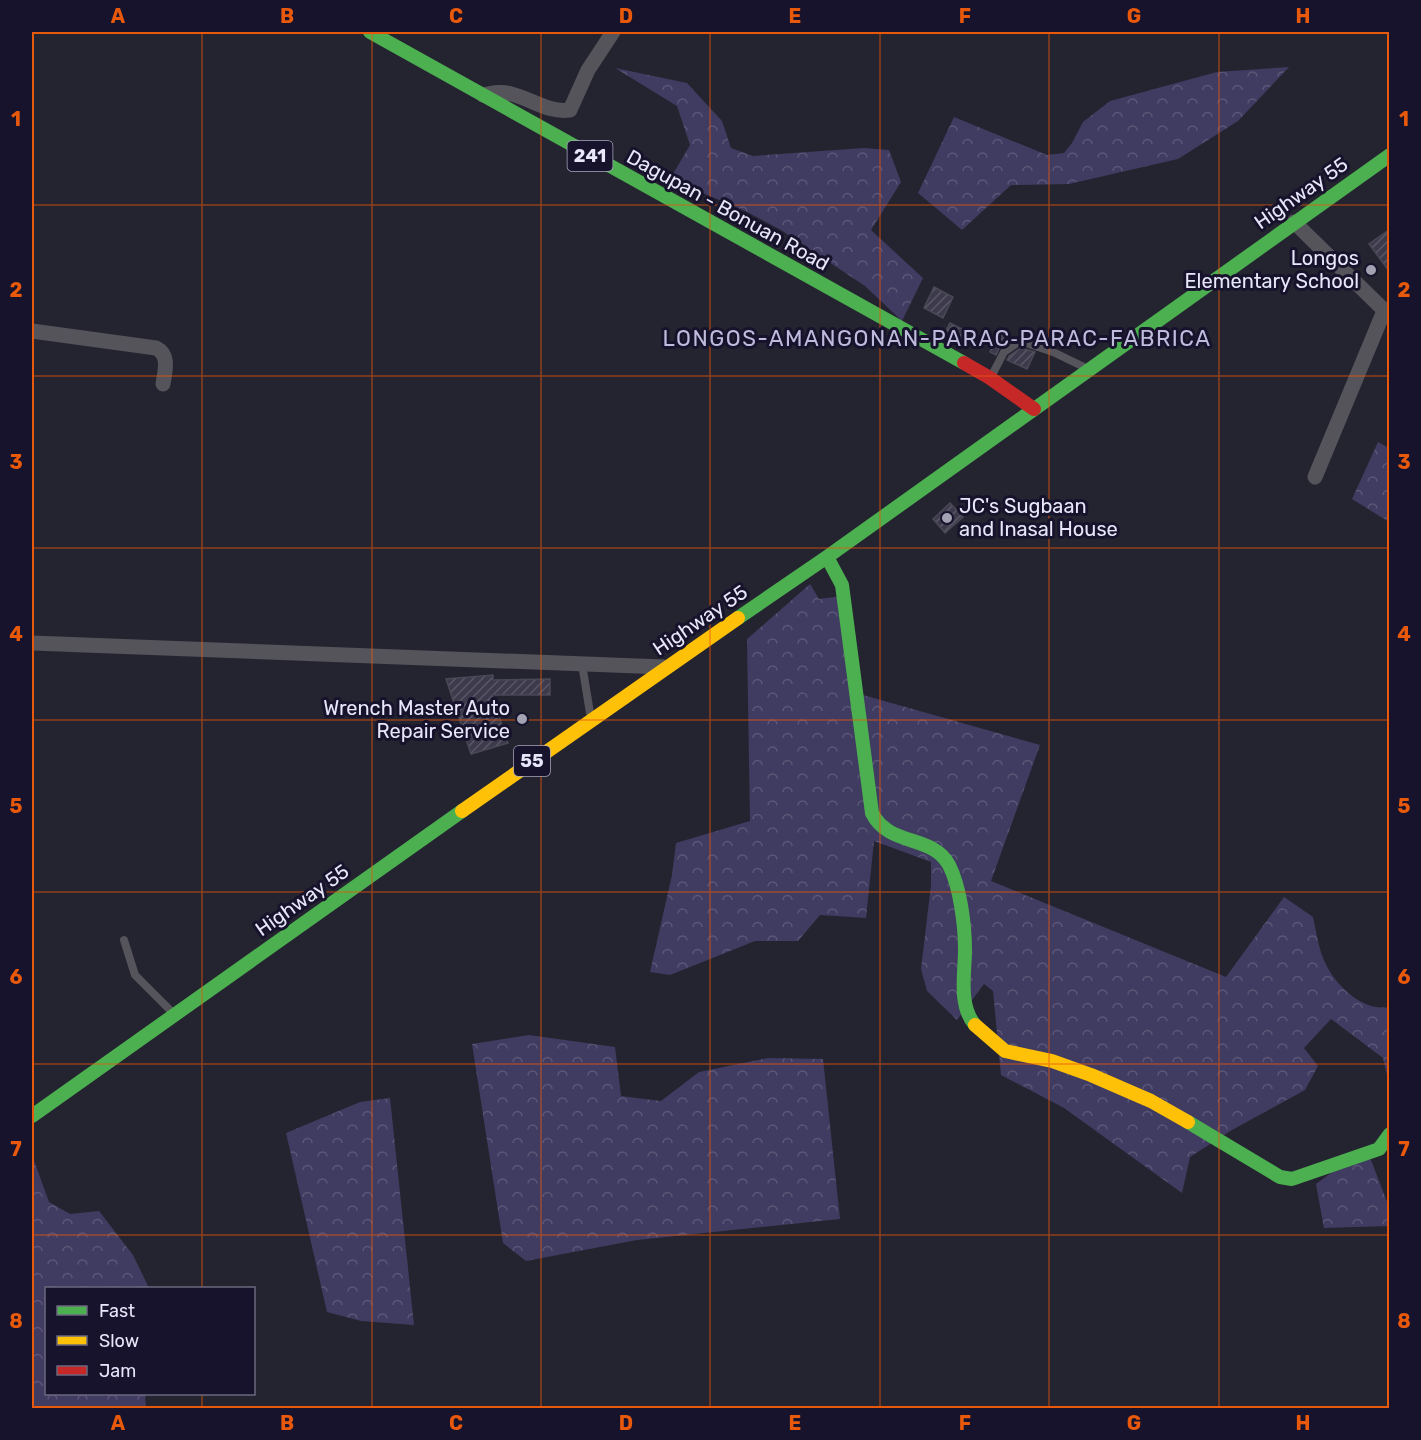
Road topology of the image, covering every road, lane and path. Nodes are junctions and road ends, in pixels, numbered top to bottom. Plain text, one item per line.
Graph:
1 (370, 32) edge
2 (614, 32) edge
3 (483, 95) junction
4 (1389, 155) edge
5 (1294, 222) junction
6 (1387, 313) edge
7 (32, 331) edge
8 (1089, 370) junction
9 (990, 378) junction
10 (163, 384) dead end
11 (1034, 408) junction
12 (1315, 477) dead end
13 (827, 557) junction
14 (32, 643) edge
15 (582, 664) junction
16 (665, 667) junction
17 (591, 719) junction
18 (124, 940) dead end
19 (175, 1015) junction
20 (32, 1116) edge
21 (1389, 1134) edge

1 - 3 main road, Dagupan - Bonuan Road / 241
2 - 3 street
3 - 9 main road, Dagupan - Bonuan Road / 241
4 - 5 main road, Highway 55 / 55
5 - 6 street
5 - 8 main road, Highway 55 / 55
6 - 12 street
7 - 10 street
8 - 9 lane
8 - 11 main road, Highway 55 / 55
9 - 11 main road, Dagupan - Bonuan Road / 241
11 - 13 main road, Highway 55 / 55
13 - 16 main road, Highway 55 / 55
13 - 21 main road
14 - 15 street
15 - 16 street
15 - 17 lane
16 - 17 main road, Highway 55 / 55
17 - 19 main road, Highway 55 / 55
18 - 19 lane
19 - 20 main road, Highway 55 / 55

